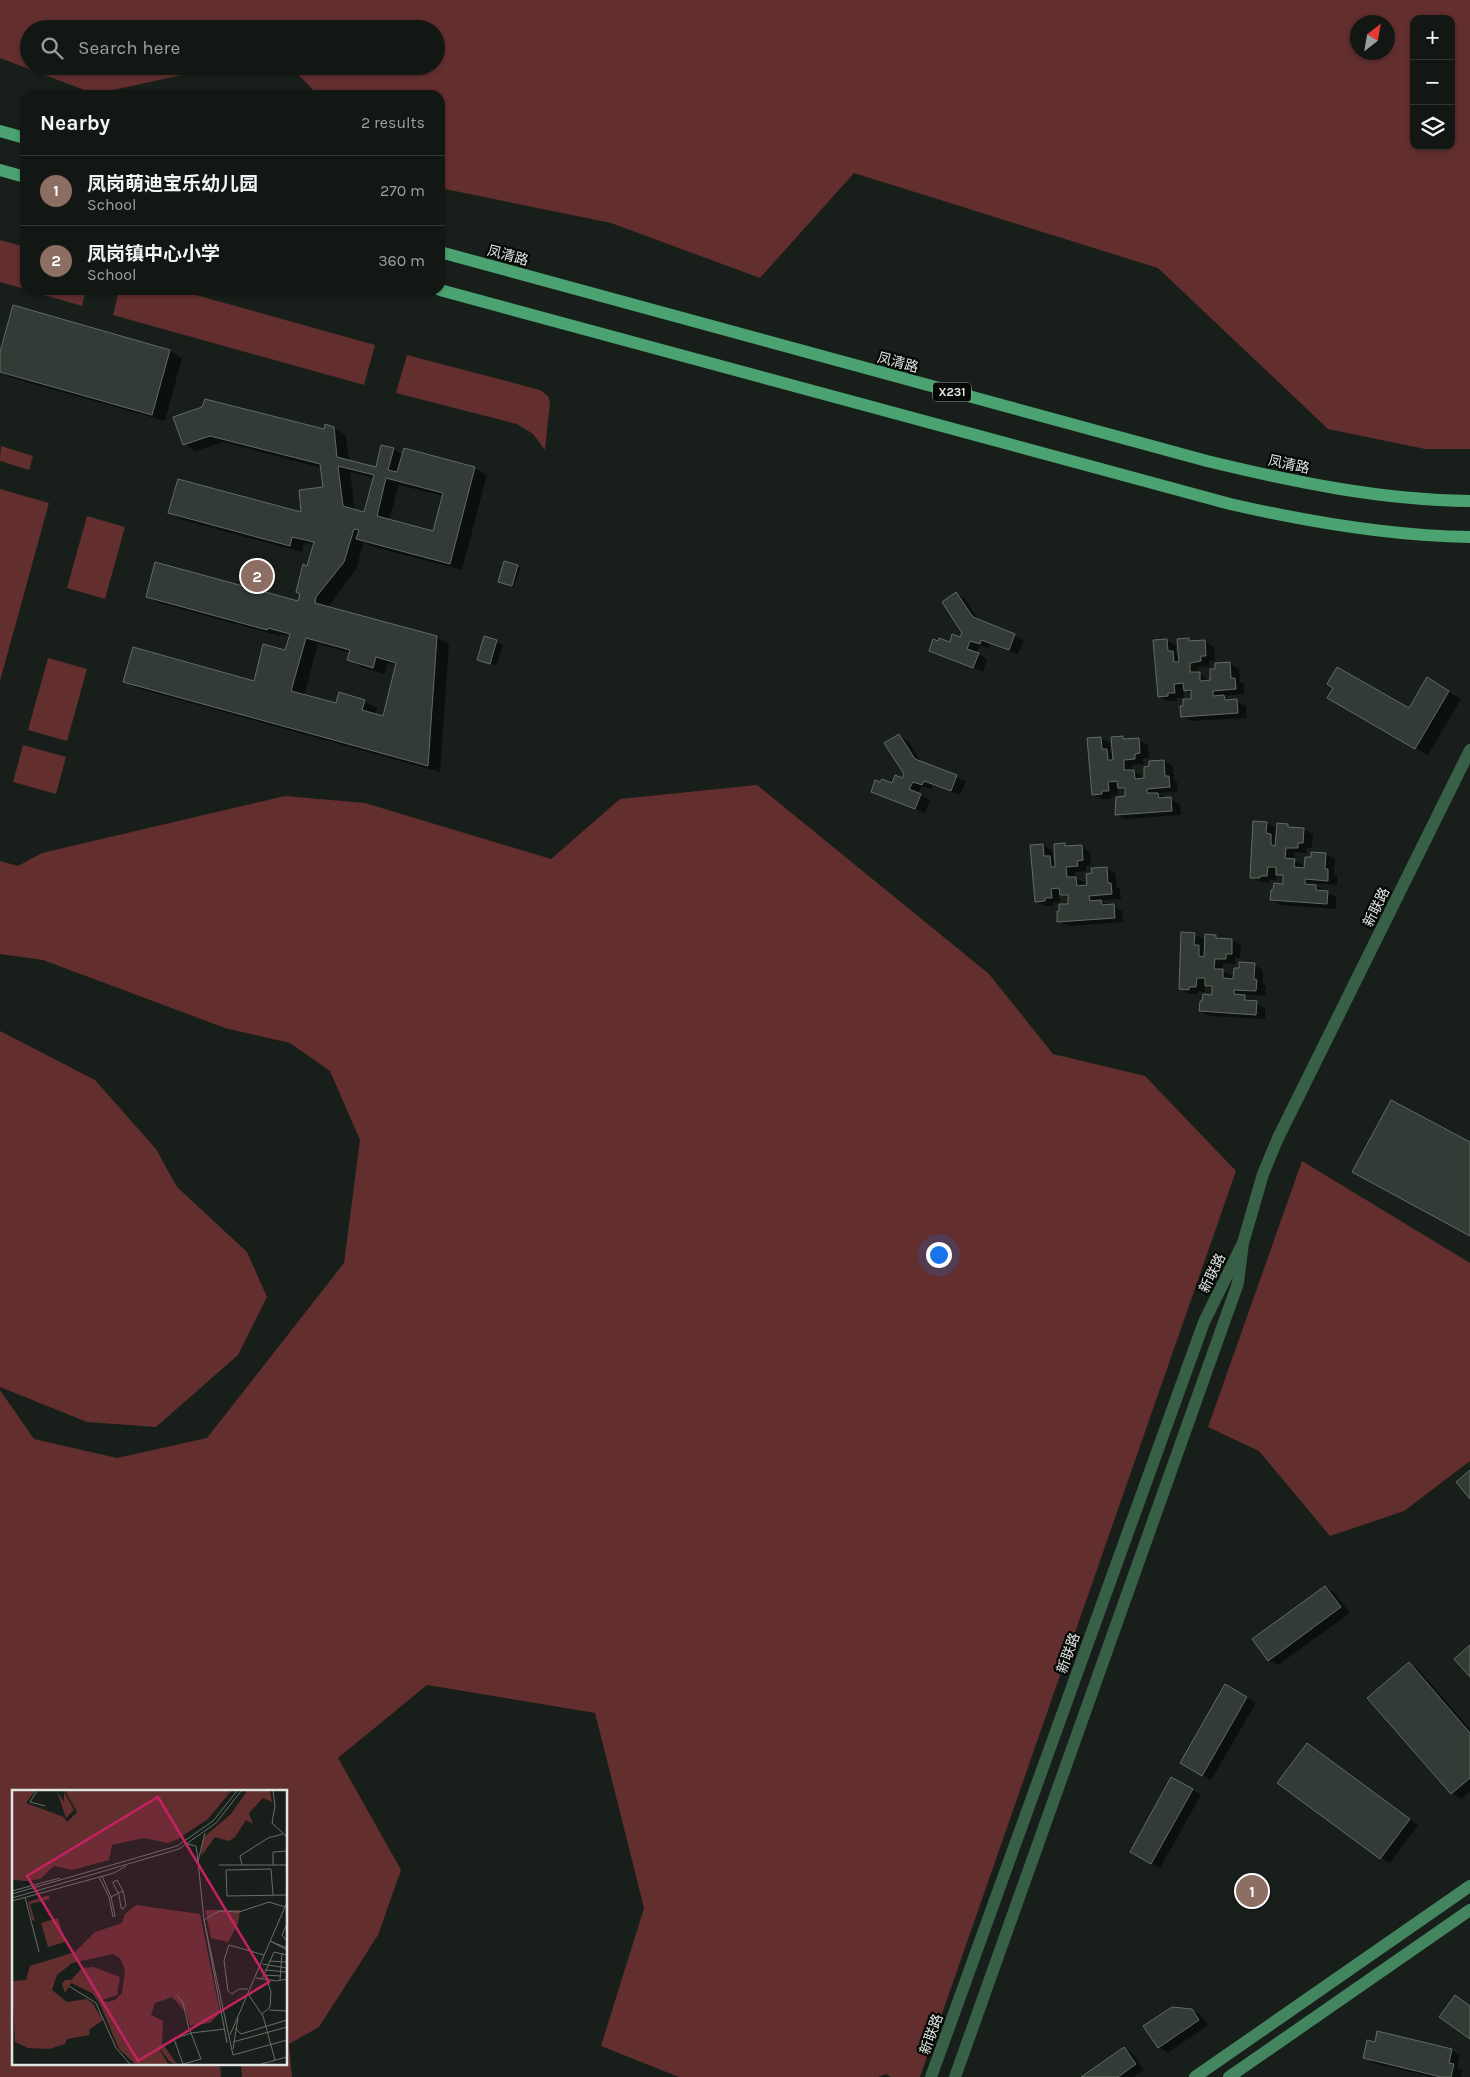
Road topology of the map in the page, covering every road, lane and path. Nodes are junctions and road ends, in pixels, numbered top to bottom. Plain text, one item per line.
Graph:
1 (0, 131) edge
2 (20, 137) edge
3 (0, 170) edge
4 (20, 176) edge
5 (445, 253) edge
6 (445, 291) edge
7 (1470, 501) edge
8 (1470, 537) edge
9 (1470, 750) edge
10 (1243, 1243) junction
11 (1470, 1886) edge
12 (1470, 1910) edge
13 (1242, 2072) edge
14 (932, 2077) edge
15 (955, 2077) edge
16 (1195, 2077) edge
17 (1229, 2077) edge

1 - 2 main road
3 - 4 main road
5 - 7 main road, 凤清路 / X231
6 - 8 main road
9 - 10 street, 新联路
10 - 14 street, 新联路
10 - 15 street, 新联路
11 - 16 street
12 - 13 street
13 - 17 street

